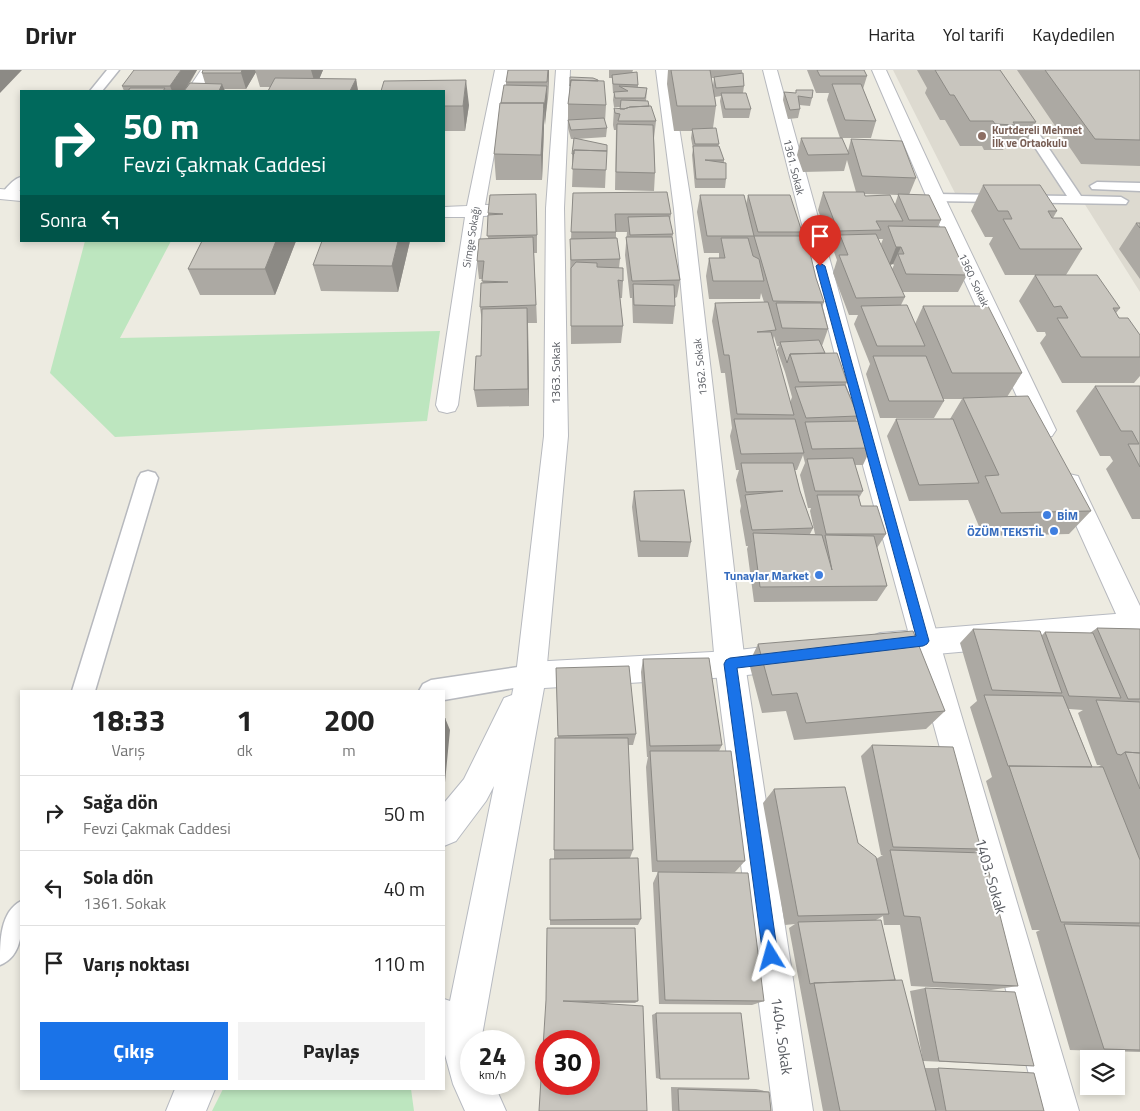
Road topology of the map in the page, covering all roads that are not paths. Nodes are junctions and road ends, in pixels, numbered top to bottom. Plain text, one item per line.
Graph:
1 (113, 70) edge
2 (208, 70) edge
3 (502, 70) edge
4 (563, 70) edge
5 (663, 70) edge
6 (770, 70) edge
7 (879, 70) edge
8 (990, 70) edge
9 (97, 90) edge
10 (195, 90) edge
11 (20, 182) edge
12 (1067, 186) junction
13 (1140, 187) edge
14 (10, 195) edge
15 (926, 199) junction
16 (1077, 200) junction
17 (1121, 201) dead end
18 (565, 208) junction
19 (475, 211) junction
20 (445, 212) edge
21 (447, 405) dead end
22 (148, 478) dead end
23 (1138, 628) edge
24 (923, 641) junction
25 (856, 649) edge
26 (817, 653) edge
27 (730, 664) junction
28 (531, 675) junction
29 (83, 690) edge
30 (437, 690) edge
31 (445, 828) edge
32 (20, 917) edge
33 (0, 951) edge
34 (459, 1046) edge
35 (476, 1095) edge
36 (478, 1095) edge
37 (477, 1111) edge
38 (486, 1111) edge
39 (793, 1111) edge
40 (1059, 1111) edge

1 - 9 lane
2 - 10 street
3 - 19 street, Simge Sokağı
4 - 18 street, 1363. Sokak
5 - 27 street, 1362. Sokak
6 - 24 street, 1361. Sokak
7 - 15 street, 1360. Sokak
8 - 12 lane
11 - 14 lane
12 - 13 lane
12 - 16 lane
15 - 16 lane
15 - 23 street, 1360. Sokak
16 - 17 lane
18 - 19 street
18 - 28 street, 1363. Sokak
19 - 20 street
19 - 21 street, Simge Sokağı
22 - 29 lane
23 - 24 street
24 - 25 street
24 - 40 street, 1403. Sokak
26 - 27 street
27 - 28 street
27 - 39 street, 1404. Sokak
28 - 30 lane
28 - 31 street
28 - 34 street, 1363. Sokak
32 - 33 lane
35 - 37 street
36 - 38 street

